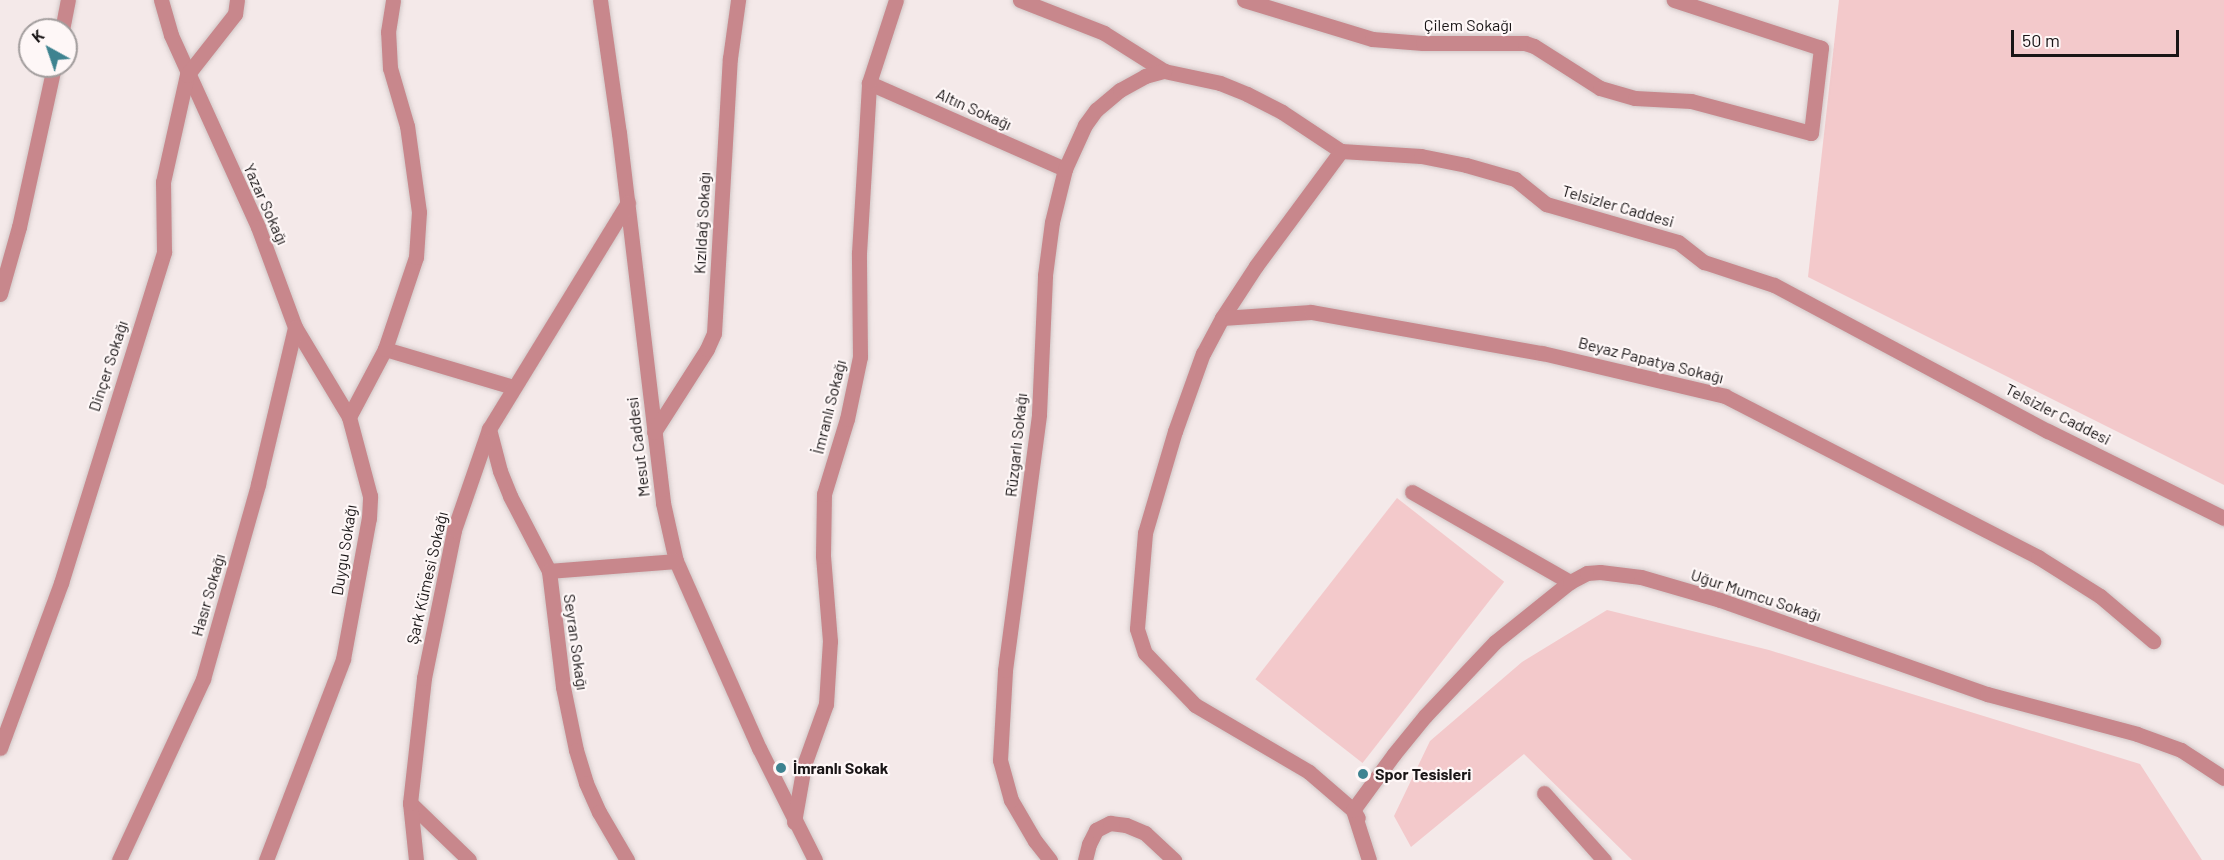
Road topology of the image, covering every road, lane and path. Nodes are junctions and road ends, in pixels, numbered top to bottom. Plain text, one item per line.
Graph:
1 (68, 0) edge
2 (161, 0) edge
3 (237, 0) edge
4 (393, 0) edge
5 (600, 0) edge
6 (738, 0) edge
7 (896, 0) edge
8 (1020, 0) edge
9 (1244, 0) edge
10 (1674, 0) edge
11 (64, 18) edge
12 (1164, 71) junction
13 (187, 75) junction
14 (51, 78) edge
15 (869, 83) junction
16 (1341, 151) junction
17 (1065, 169) junction
18 (627, 202) junction
19 (0, 294) edge
20 (1222, 318) junction
21 (295, 327) junction
22 (385, 349) junction
23 (513, 387) junction
24 (349, 417) junction
25 (489, 429) junction
26 (654, 432) junction
27 (1412, 492) dead end
28 (2224, 518) edge
29 (676, 561) junction
30 (549, 571) junction
31 (1570, 582) junction
32 (2153, 641) dead end
33 (0, 748) edge
34 (2224, 778) edge
35 (1544, 793) dead end
36 (410, 803) junction
37 (1353, 810) junction
38 (794, 822) junction
39 (119, 860) edge
40 (266, 860) edge
41 (416, 860) edge
42 (469, 860) edge
43 (627, 860) edge
44 (815, 860) edge
45 (1050, 860) edge
46 (1085, 860) edge
47 (1174, 860) edge
48 (1369, 860) edge
49 (1381, 860) edge
50 (1604, 860) edge

1 - 11 street
2 - 13 street, Yazar Sokağı
3 - 13 street, Dinçer Sokağı
4 - 22 street
5 - 18 street, Mesut Caddesi
6 - 26 street, Kızıldağ Sokağı
7 - 15 street, İmranlı Sokağı
8 - 12 street, Telsizler Caddesi
9 - 10 street, Çilem Sokağı
12 - 16 street, Telsizler Caddesi
12 - 17 street, Rüzgarlı Sokağı
13 - 21 street, Yazar Sokağı
13 - 33 street, Dinçer Sokağı
14 - 19 street
15 - 17 street, Altın Sokağı
15 - 38 street, İmranlı Sokağı
16 - 20 street
16 - 28 street, Telsizler Caddesi
17 - 45 street, Rüzgarlı Sokağı
18 - 23 street, Şark Kümesi Sokağı
18 - 26 street, Mesut Caddesi
20 - 32 street, Beyaz Papatya Sokağı
20 - 37 street
21 - 24 street, Yazar Sokağı
21 - 39 street, Hasır Sokağı
22 - 23 street
22 - 24 street
23 - 25 street, Şark Kümesi Sokağı
24 - 40 street, Duygu Sokağı
25 - 30 street, Seyran Sokağı
25 - 36 street, Şark Kümesi Sokağı
26 - 29 street, Mesut Caddesi
27 - 31 street
29 - 30 street
29 - 38 street, Mesut Caddesi
30 - 43 street, Seyran Sokağı
31 - 34 street, Uğur Mumcu Sokağı
31 - 37 street, Uğur Mumcu Sokağı
35 - 50 street
36 - 41 street, Şark Kümesi Sokağı
36 - 42 street
37 - 48 street
37 - 49 street
38 - 44 street, Mesut Caddesi
46 - 47 street

